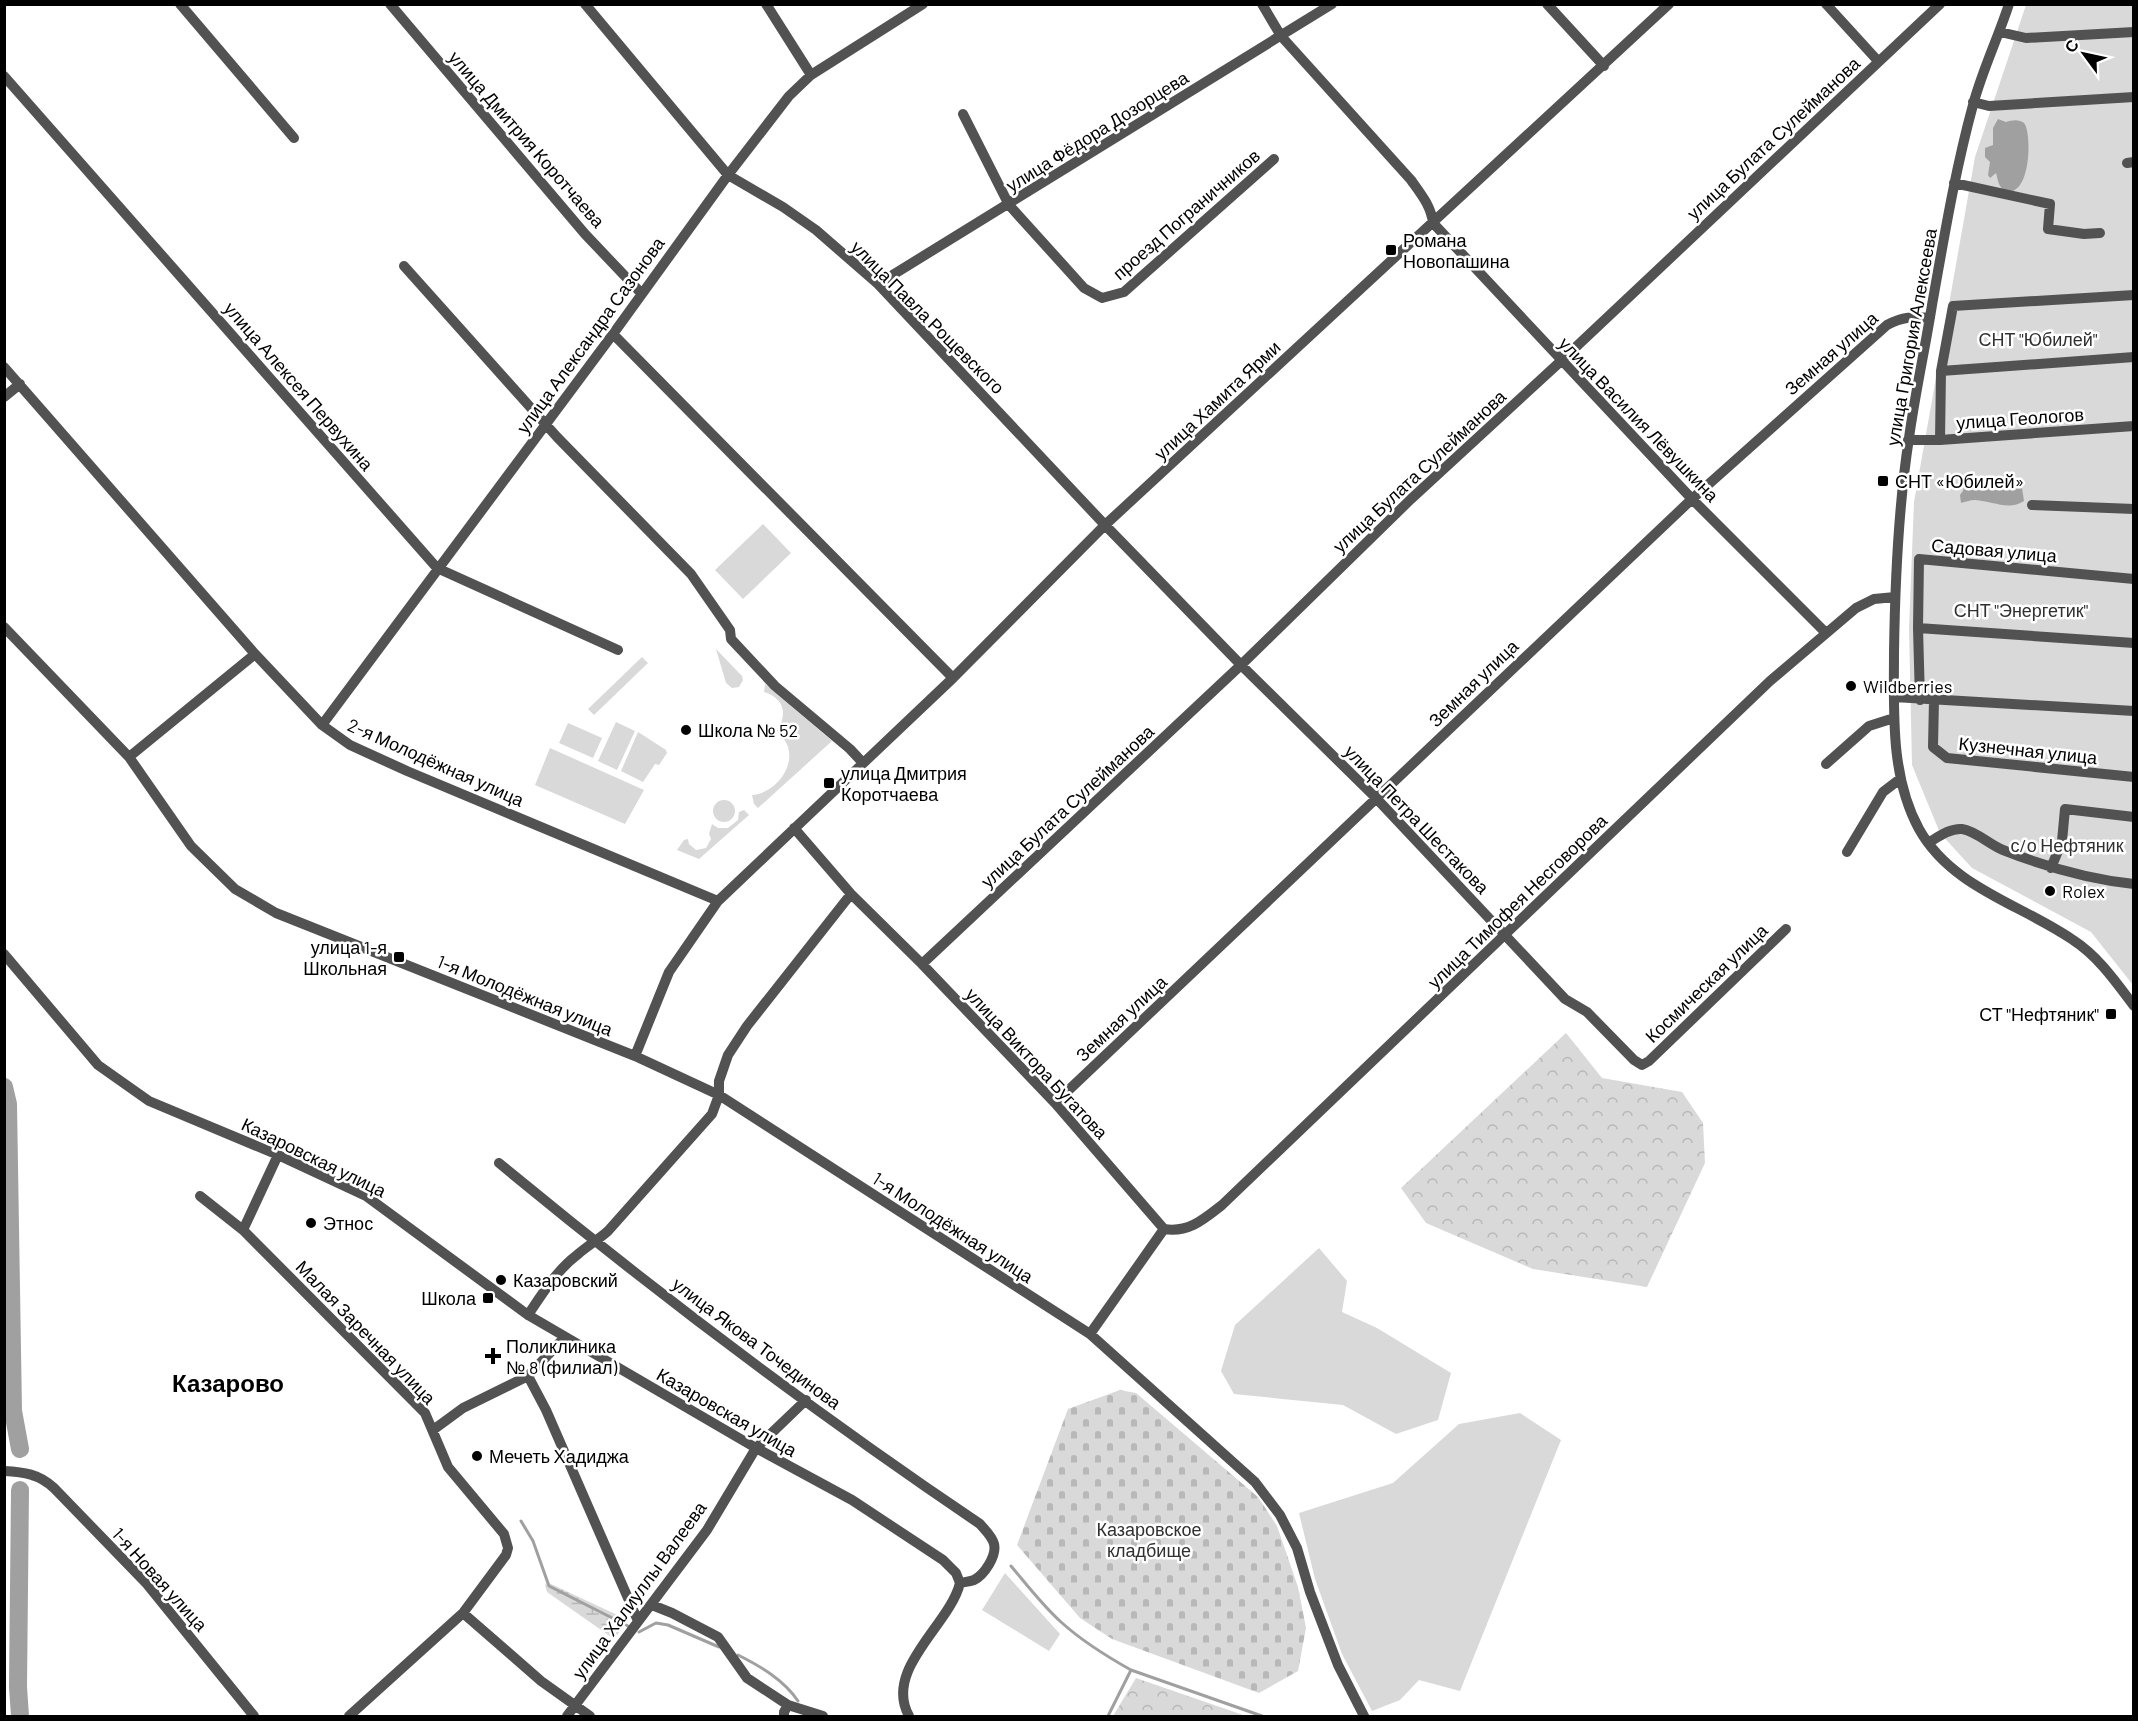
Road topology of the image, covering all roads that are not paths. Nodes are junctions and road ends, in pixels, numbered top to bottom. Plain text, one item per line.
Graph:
1 (180, 4) edge
2 (390, 4) edge
3 (585, 4) edge
4 (766, 4) edge
5 (922, 4) edge
6 (1262, 4) edge
7 (1332, 4) edge
8 (1547, 4) edge
9 (1669, 4) edge
10 (1826, 4) edge
11 (1940, 4) edge
12 (2009, 4) edge
13 (2000, 32) junction
14 (2133, 32) edge
15 (1281, 36) junction
16 (1878, 61) junction
17 (1604, 66) junction
18 (810, 75) junction
19 (4, 76) edge
20 (2133, 96) edge
21 (1973, 102) junction
22 (963, 114) dead end
23 (294, 138) dead end
24 (1274, 159) dead end
25 (728, 175) junction
26 (1954, 183) junction
27 (1009, 205) junction
28 (1433, 223) junction
29 (2100, 233) dead end
30 (404, 266) dead end
31 (878, 284) junction
32 (641, 293) junction
33 (2133, 295) edge
34 (1930, 318) junction
35 (614, 334) junction
36 (2133, 357) edge
37 (1562, 361) junction
38 (4, 367) edge
39 (1941, 371) junction
40 (20, 384) junction
41 (4, 397) edge
42 (546, 424) junction
43 (2133, 426) edge
44 (1908, 440) junction
45 (1940, 440) junction
46 (1692, 499) junction
47 (2032, 505) dead end
48 (2133, 509) edge
49 (1105, 525) junction
50 (437, 568) junction
51 (2133, 579) edge
52 (1895, 597) junction
53 (4, 627) edge
54 (1918, 628) junction
55 (1826, 633) junction
56 (2133, 643) edge
57 (618, 650) dead end
58 (255, 654) junction
59 (1241, 665) junction
60 (953, 678) junction
61 (1894, 697) junction
62 (1920, 700) junction
63 (1934, 700) junction
64 (2133, 711) edge
65 (1894, 718) junction
66 (322, 725) junction
67 (129, 757) junction
68 (863, 763) junction
69 (1826, 764) dead end
70 (2133, 777) edge
71 (1900, 779) junction
72 (1376, 798) junction
73 (2133, 817) edge
74 (794, 828) junction
75 (1928, 843) junction
76 (1847, 852) dead end
77 (2051, 868) junction
78 (2133, 885) edge
79 (851, 894) junction
80 (718, 901) junction
81 (1786, 929) dead end
82 (1505, 935) junction
83 (4, 954) edge
84 (922, 964) junction
85 (2133, 1006) edge
86 (634, 1056) junction
87 (1649, 1061) joint
88 (719, 1095) junction
89 (1056, 1102) junction
90 (278, 1155) junction
91 (500, 1164) dead end
92 (200, 1196) dead end
93 (1164, 1229) junction
94 (243, 1230) junction
95 (596, 1243) junction
96 (528, 1315) junction
97 (1090, 1334) junction
98 (565, 1337) junction
99 (528, 1376) junction
100 (806, 1400) junction
101 (433, 1430) junction
102 (756, 1448) junction
103 (4, 1471) edge
104 (960, 1583) junction
105 (652, 1605) junction
106 (463, 1613) junction
107 (638, 1621) junction
108 (575, 1705) junction
109 (788, 1705) junction
110 (254, 1716) edge
111 (349, 1716) edge
112 (567, 1716) edge
113 (590, 1716) edge
114 (784, 1716) edge
115 (823, 1716) edge
116 (909, 1716) edge
117 (1364, 1716) edge

1 - 23 street
2 - 32 street, улица Дмитрия Коротчаева
3 - 25 street, улица Павла Рощевского
4 - 18 street
5 - 18 street, улица Александра Сазонова
6 - 15 street
7 - 15 street, улица Фёдора Дозорцева
8 - 17 street
9 - 17 street, улица Хамита Ярми
10 - 16 street
11 - 16 street, улица Булата Сулейманова
12 - 13 street, улица Григория Алексеева
13 - 14 street
13 - 21 street, улица Григория Алексеева
15 - 27 street, улица Фёдора Дозорцева
15 - 28 street
16 - 37 street, улица Булата Сулейманова
17 - 28 street, улица Хамита Ярми
18 - 25 street, улица Александра Сазонова
19 - 50 street, улица Алексея Первухина
20 - 21 street
21 - 26 street, улица Григория Алексеева
22 - 27 street, проезд Пограничников
24 - 27 street, проезд Пограничников
25 - 31 street, улица Павла Рощевского
25 - 32 street, улица Александра Сазонова
26 - 29 street
26 - 34 street, улица Григория Алексеева
27 - 31 street, улица Фёдора Дозорцева
28 - 37 street, улица Василия Лёвушкина
28 - 49 street, улица Хамита Ярми
30 - 42 street
31 - 49 street, улица Павла Рощевского
32 - 35 street, улица Александра Сазонова
33 - 39 street
34 - 44 street, улица Григория Алексеева
34 - 46 street, Земная улица
35 - 42 street, улица Александра Сазонова
35 - 60 street
36 - 39 street
37 - 46 street, улица Василия Лёвушкина
37 - 59 street, улица Булата Сулейманова
38 - 40 street, 2-я Молодёжная улица
39 - 45 street
40 - 41 street
40 - 58 street, 2-я Молодёжная улица
42 - 50 street, улица Александра Сазонова
42 - 68 street
43 - 45 street, улица Геологов
44 - 45 street, улица Геологов
44 - 52 street, улица Григория Алексеева
46 - 55 street, улица Василия Лёвушкина
46 - 72 street, Земная улица
47 - 48 street
49 - 59 street, улица Павла Рощевского
49 - 60 street, улица Хамита Ярми
50 - 57 street, улица Алексея Первухина
50 - 66 street, улица Александра Сазонова
51 - 54 street, Садовая улица
52 - 55 street, улица Тимофея Несговорова
52 - 61 street, улица Григория Алексеева
53 - 67 street, 1-я Молодёжная улица
54 - 56 street
54 - 62 street, Садовая улица
55 - 82 street, улица Тимофея Несговорова
58 - 66 street, 2-я Молодёжная улица
58 - 67 street
59 - 72 street, улица Петра Шестакова
59 - 84 street, улица Булата Сулейманова
60 - 68 street, улица Хамита Ярми
61 - 62 street
61 - 65 street, улица Григория Алексеева
62 - 63 street
63 - 64 street
63 - 70 street, Кузнечная улица
65 - 69 street
65 - 71 street, улица Григория Алексеева
66 - 80 street, 2-я Молодёжная улица
67 - 86 street, 1-я Молодёжная улица
68 - 74 street, улица Хамита Ярми
71 - 75 street, улица Григория Алексеева
71 - 76 street
72 - 82 street, улица Петра Шестакова
72 - 89 street, Земная улица
73 - 77 street
74 - 79 street, улица Виктора Бугатова
74 - 80 street
75 - 77 street
75 - 85 street, улица Григория Алексеева
77 - 78 street
79 - 84 street, улица Виктора Бугатова
79 - 88 street
80 - 86 street
81 - 87 street, Космическая улица
82 - 87 street, улица Петра Шестакова
82 - 93 street, улица Тимофея Несговорова
83 - 90 street, Казаровская улица
84 - 89 street, улица Виктора Бугатова
86 - 88 street, 1-я Молодёжная улица
88 - 95 street
88 - 97 street, 1-я Молодёжная улица
89 - 93 street, улица Виктора Бугатова
90 - 94 street
90 - 96 street, Казаровская улица
91 - 95 street, улица Якова Точединова
92 - 94 street, Малая Заречная улица
93 - 97 street
94 - 101 street, Малая Заречная улица
95 - 96 street
95 - 100 street, улица Якова Точединова
96 - 98 street, Казаровская улица
97 - 117 street, 1-я Молодёжная улица
98 - 99 street
98 - 102 street, Казаровская улица
99 - 101 street
99 - 107 street
100 - 102 street, улица Халиуллы Валеева
100 - 104 street, улица Якова Точединова
101 - 106 street, Малая Заречная улица
102 - 104 street, Казаровская улица
102 - 105 street, улица Халиуллы Валеева
103 - 110 street, 1-я Новая улица
104 - 116 street
105 - 107 street, улица Халиуллы Валеева
105 - 109 street
106 - 108 street
106 - 111 street
107 - 108 street, улица Халиуллы Валеева
108 - 112 street, улица Халиуллы Валеева
108 - 113 street
109 - 114 street
109 - 115 street

